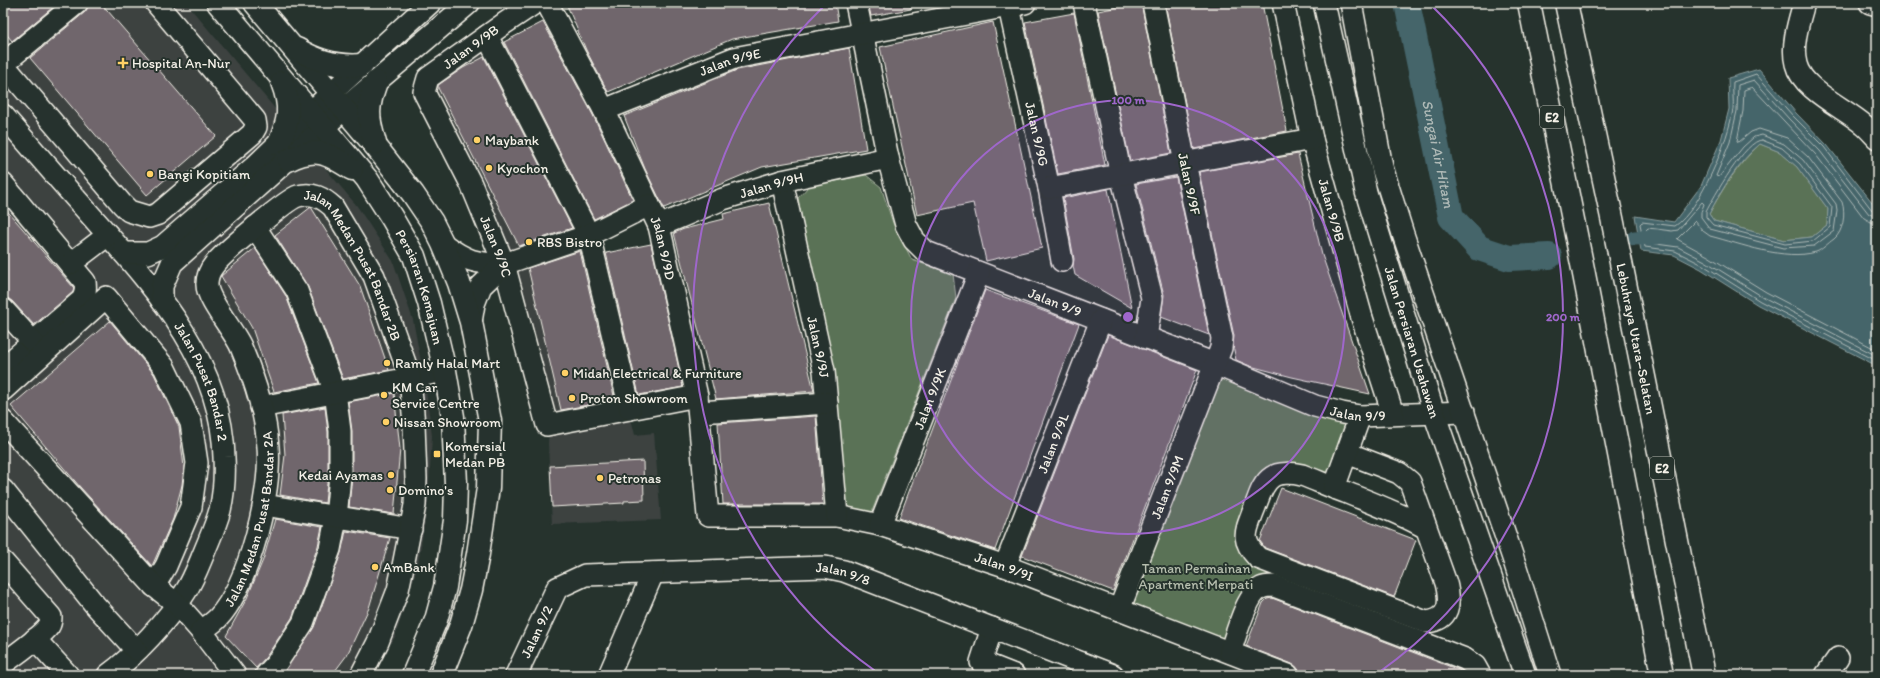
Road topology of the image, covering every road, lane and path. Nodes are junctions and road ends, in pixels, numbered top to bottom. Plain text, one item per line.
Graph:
1 (77, 3) edge
2 (156, 3) edge
3 (218, 3) edge
4 (255, 3) edge
5 (430, 3) edge
6 (469, 3) edge
7 (535, 3) edge
8 (547, 3) edge
9 (856, 3) edge
10 (1084, 3) edge
11 (1154, 3) edge
12 (1283, 3) edge
13 (1324, 3) edge
14 (1352, 3) edge
15 (1529, 3) edge
16 (1566, 3) edge
17 (1804, 3) edge
18 (1870, 3) edge
19 (1017, 5) edge
20 (1877, 5) edge
21 (443, 11) edge
22 (861, 34) junction
23 (487, 36) junction
24 (291, 46) junction
25 (3, 64) edge
26 (362, 65) junction
27 (280, 76) junction
28 (428, 78) joint
29 (376, 82) junction
30 (338, 101) junction
31 (604, 110) junction
32 (3, 115) edge
33 (317, 120) junction
34 (1877, 138) edge
35 (1312, 139) junction
36 (377, 148) junction
37 (284, 152) junction
38 (888, 158) junction
39 (1184, 164) junction
40 (204, 175) junction
41 (1121, 175) junction
42 (367, 179) junction
43 (782, 181) junction
44 (3, 184) edge
45 (1049, 188) junction
46 (227, 202) junction
47 (649, 205) junction
48 (659, 226) junction
49 (255, 228) junction
50 (108, 235) junction
51 (590, 235) junction
52 (443, 244) junction
53 (124, 253) junction
54 (1062, 261) dead end
55 (70, 264) junction
56 (504, 264) junction
57 (979, 273) junction
58 (162, 301) junction
59 (3, 309) edge
60 (1101, 320) junction
61 (471, 322) junction
62 (3, 329) edge
63 (1146, 338) junction
64 (27, 347) junction
65 (1215, 364) junction
66 (3, 368) edge
67 (445, 371) junction
68 (410, 377) junction
69 (3, 390) edge
70 (335, 392) junction
71 (827, 403) junction
72 (698, 404) junction
73 (261, 407) junction
74 (630, 409) junction
75 (1464, 412) junction
76 (1434, 413) junction
77 (1393, 414) junction
78 (220, 416) junction
79 (1360, 416) junction
80 (3, 421) edge
81 (191, 423) junction
82 (1347, 453) junction
83 (1334, 488) junction
84 (3, 490) edge
85 (264, 505) junction
86 (708, 516) joint
87 (837, 516) junction
88 (336, 518) junction
89 (880, 525) junction
90 (1426, 528) junction
91 (411, 529) junction
92 (3, 562) edge
93 (1005, 566) junction
94 (653, 573) junction
95 (154, 586) junction
96 (557, 588) joint
97 (177, 604) junction
98 (1119, 610) junction
99 (992, 628) junction
100 (201, 631) junction
101 (34, 639) junction
102 (136, 650) junction
103 (1230, 652) junction
104 (3, 664) edge
105 (68, 675) edge
106 (110, 675) edge
107 (235, 675) edge
108 (266, 675) edge
109 (361, 675) edge
110 (413, 675) edge
111 (442, 675) edge
112 (516, 675) edge
113 (609, 675) edge
114 (1014, 675) edge
115 (1113, 675) edge
116 (1288, 675) edge
117 (1480, 675) edge
118 (1525, 675) edge
119 (1550, 675) edge
120 (1662, 675) edge
121 (1704, 675) edge

1 - 25 street
2 - 40 street
3 - 27 main road, Persiaran Kemajuan
4 - 24 main road
5 - 26 street
6 - 21 street
7 - 23 street, Jalan 9/9B
8 - 31 street, Jalan 9/9D
9 - 22 street, Jalan 9/9
10 - 41 street
11 - 39 street, Jalan 9/9F
12 - 35 street, Jalan 9/9B
13 - 76 street, Jalan Persiaran Usahawan
14 - 75 street, Jalan Persiaran Usahawan
15 - 120 main road, E2
16 - 121 main road, Lebuhraya Utara–Selatan / E2
17 - 34 street
18 - 20 street
19 - 22 street
19 - 45 street, Jalan 9/9G
21 - 29 street
22 - 31 street, Jalan 9/9E
22 - 38 street, Jalan 9/9
23 - 28 street, Jalan 9/9B
23 - 51 street
24 - 26 main road
24 - 30 main road
25 - 40 street
26 - 30 street
27 - 33 main road, Persiaran Kemajuan
27 - 37 main road
28 - 56 street, Jalan 9/9C
29 - 30 street
29 - 36 main road
30 - 33 street
30 - 36 main road
31 - 47 street, Jalan 9/9D
32 - 50 street, Jalan Pusat Bandar 2
33 - 37 street
33 - 42 main road, Persiaran Kemajuan
35 - 39 street
35 - 77 street, Jalan 9/9B
36 - 52 main road
37 - 42 main road
37 - 46 street
38 - 43 street, Jalan 9/9H
38 - 57 street, Jalan 9/9
39 - 41 street
39 - 65 street, Jalan 9/9F
40 - 46 street
41 - 45 street
41 - 63 street
42 - 67 main road, Persiaran Kemajuan
43 - 48 street, Jalan 9/9H
43 - 71 street, Jalan 9/9J
44 - 55 street
45 - 54 street, Jalan 9/9G
46 - 53 street
46 - 58 street
47 - 48 street, Jalan 9/9D
47 - 51 street
48 - 72 street, Jalan 9/9D
49 - 68 street, Jalan Medan Pusat Bandar 2B
49 - 70 street
49 - 73 street, Jalan Medan Pusat Bandar 2A
50 - 53 street, Jalan Pusat Bandar 2
50 - 55 street
51 - 56 street
51 - 74 street
52 - 56 street
52 - 61 main road
53 - 58 street, Jalan Pusat Bandar 2
55 - 64 street
56 - 61 street
56 - 74 street, Jalan 9/9C
57 - 60 street, Jalan 9/9
57 - 89 street, Jalan 9/9K
58 - 78 street, Jalan Pusat Bandar 2
59 - 64 street
60 - 63 street, Jalan 9/9
60 - 93 street, Jalan 9/9L
61 - 111 main road
62 - 64 street
63 - 65 street, Jalan 9/9
64 - 66 street
65 - 79 street, Jalan 9/9
65 - 98 street, Jalan 9/9M
67 - 68 street
67 - 110 main road, Persiaran Kemajuan
68 - 70 street
68 - 91 street, Jalan Medan Pusat Bandar 2B
69 - 81 street
70 - 73 street
70 - 88 street
71 - 72 street
71 - 87 street, Jalan 9/9J
72 - 74 street
72 - 86 street, Jalan 9/9D
73 - 85 street, Jalan Medan Pusat Bandar 2A
75 - 76 street, Jalan 9/9
75 - 119 street, Jalan Persiaran Usahawan
76 - 77 street, Jalan 9/9
76 - 118 street, Jalan Persiaran Usahawan
77 - 79 street, Jalan 9/9
78 - 81 street
78 - 97 street, Jalan Pusat Bandar 2
79 - 82 street
80 - 95 street
81 - 95 street
82 - 83 street
82 - 90 street
83 - 90 street
83 - 90 street
84 - 102 street
85 - 88 street
85 - 100 street, Jalan Medan Pusat Bandar 2A
86 - 87 street, Jalan 9/9I
87 - 89 street, Jalan 9/9I
88 - 91 street
88 - 108 street
89 - 93 street, Jalan 9/9I
91 - 109 street, Jalan Medan Pusat Bandar 2B
92 - 101 street
93 - 98 street, Jalan 9/9I
94 - 96 street, Jalan 9/8
94 - 99 street, Jalan 9/8
94 - 113 street
95 - 97 street
96 - 112 street, Jalan 9/2
97 - 100 street
97 - 102 street, Jalan Pusat Bandar 2
98 - 103 street, Jalan 9/9I
99 - 114 street
99 - 115 street, Jalan 9/8
100 - 107 street
101 - 104 street
101 - 105 street
102 - 106 street, Jalan Pusat Bandar 2
103 - 116 street, Jalan 9/9I
103 - 117 street

